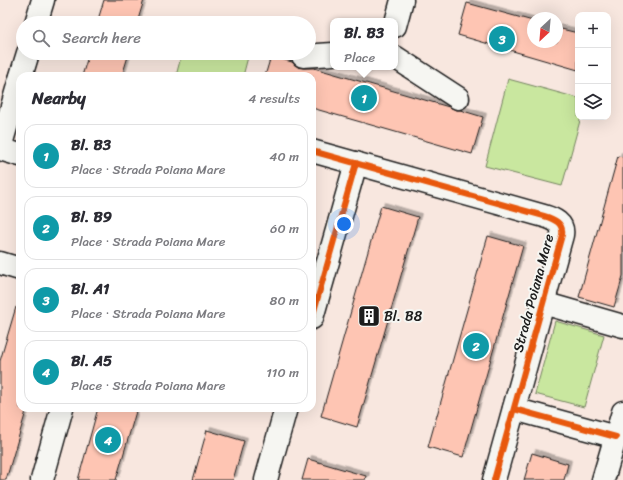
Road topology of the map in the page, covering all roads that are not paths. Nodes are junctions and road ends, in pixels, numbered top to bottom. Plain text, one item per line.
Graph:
1 (43, 0) edge
2 (402, 0) edge
3 (38, 16) edge
4 (397, 18) edge
5 (330, 54) edge
6 (316, 55) edge
7 (398, 59) edge
8 (26, 60) edge
9 (22, 72) edge
10 (16, 90) edge
11 (458, 98) dead end
12 (4, 122) edge
13 (0, 149) edge
14 (316, 152) edge
15 (16, 154) edge
16 (356, 163) junction
17 (0, 263) edge
18 (16, 268) edge
19 (543, 303) junction
20 (316, 304) edge
21 (623, 326) edge
22 (514, 409) junction
23 (61, 412) edge
24 (285, 412) edge
25 (623, 412) edge
26 (616, 437) junction
27 (42, 480) edge
28 (266, 480) edge
29 (494, 480) edge
30 (603, 480) edge

1 - 3 street
2 - 4 street
5 - 6 street
7 - 11 street
8 - 9 street
10 - 12 street
12 - 13 street
13 - 15 street
14 - 16 street, Strada Poiana Mare
16 - 19 street, Strada Poiana Mare
16 - 20 street
17 - 18 street
19 - 21 street, Strada Poiana Mare
19 - 22 street, Strada Poiana Mare
22 - 26 street
22 - 29 street, Strada Poiana Mare
23 - 27 street
24 - 28 street
25 - 26 street
26 - 30 street

